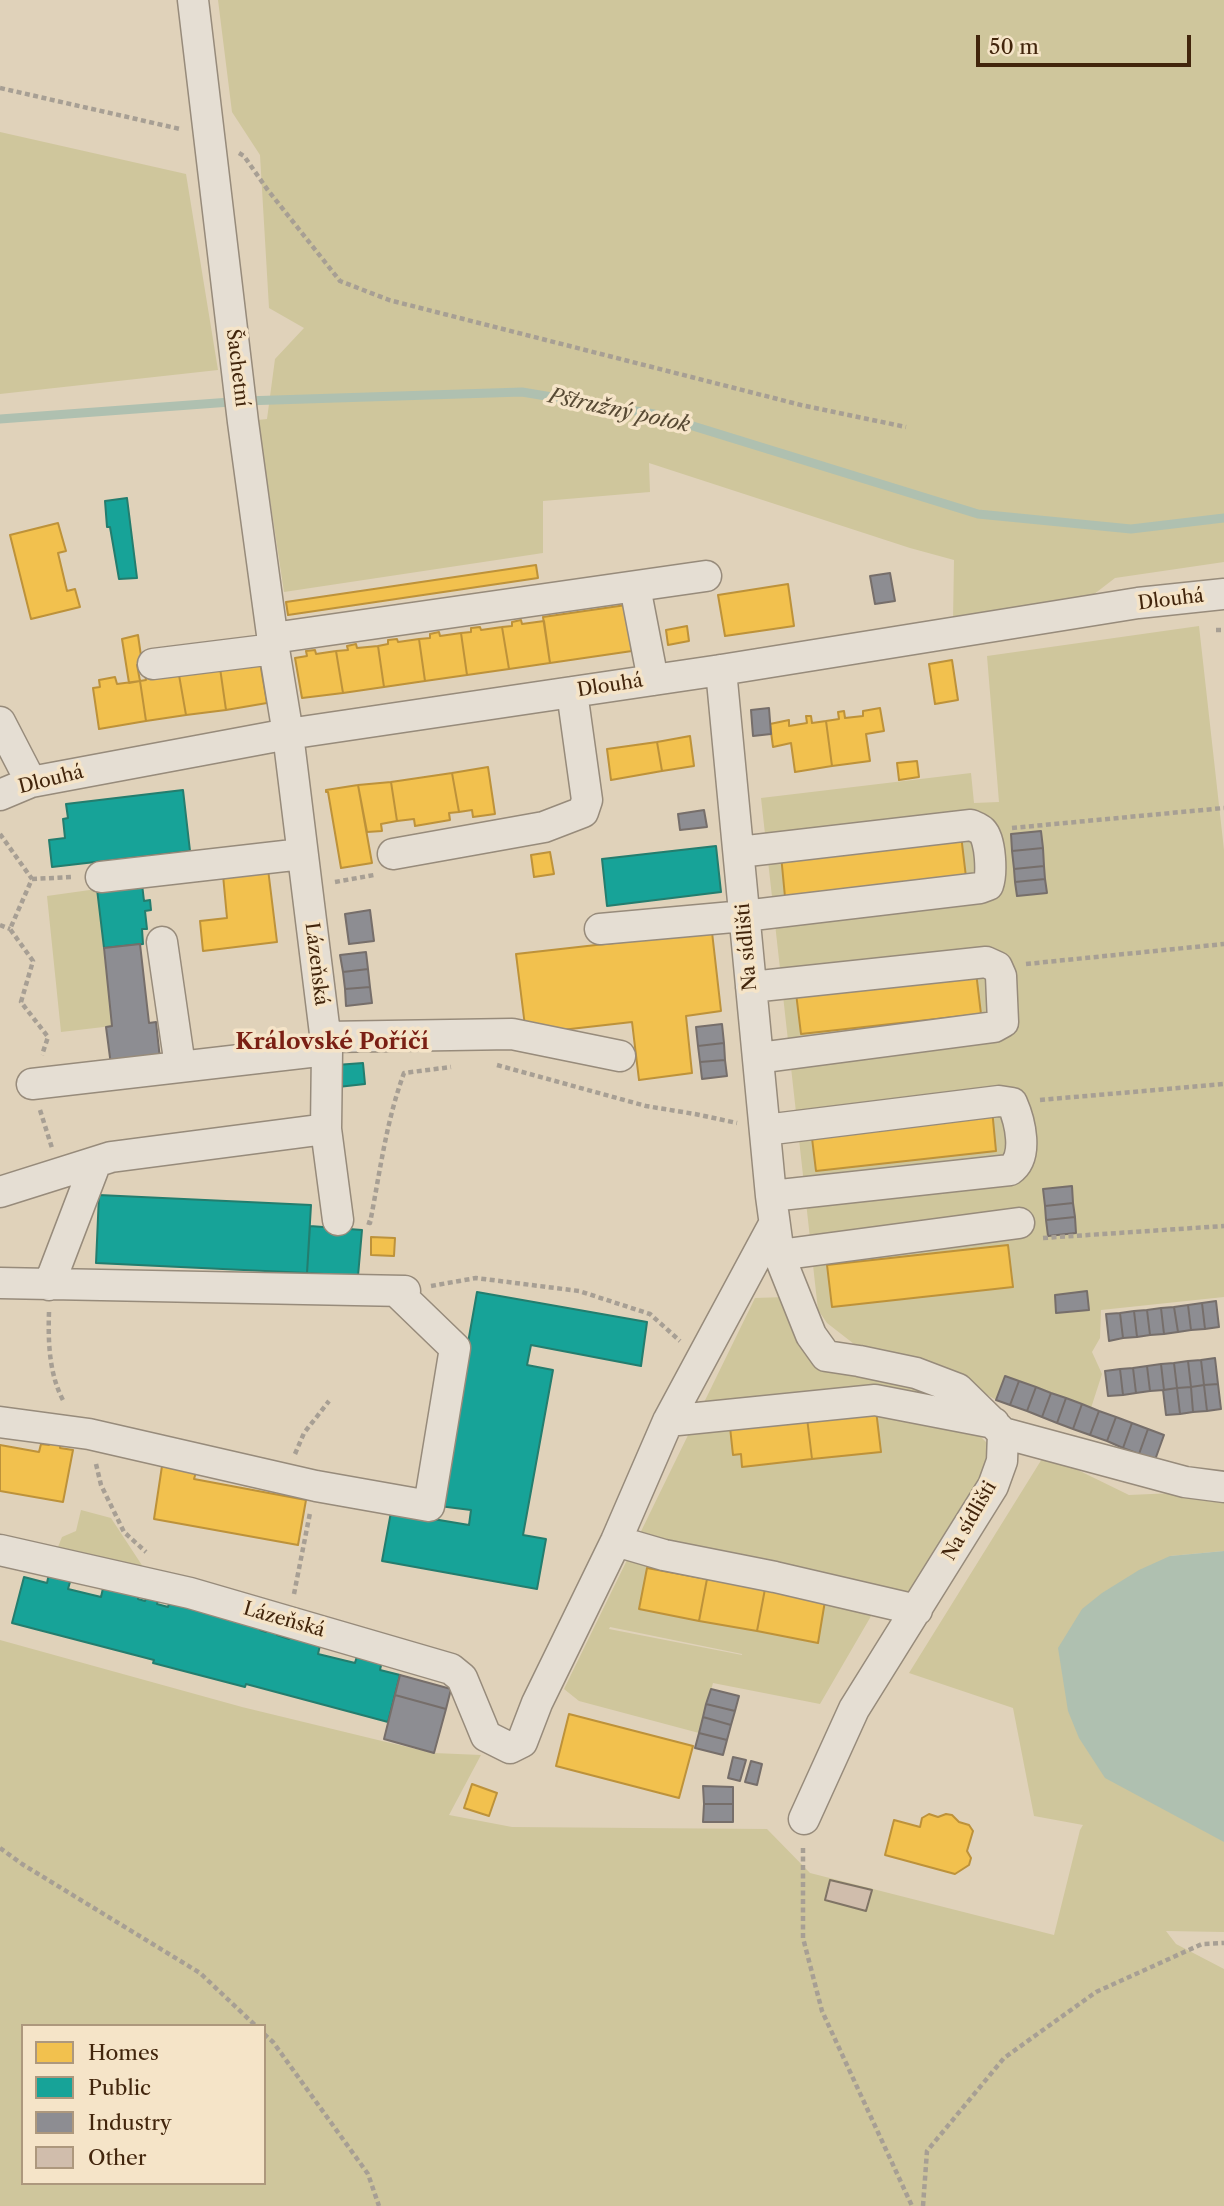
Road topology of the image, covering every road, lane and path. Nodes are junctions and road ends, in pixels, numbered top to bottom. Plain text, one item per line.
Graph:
1 (192, 0) edge
2 (0, 88) edge
3 (208, 135) junction
4 (906, 427) dead end
5 (706, 576) dead end
6 (635, 587) junction
7 (1224, 594) edge
8 (1216, 630) dead end
9 (1224, 630) edge
10 (273, 644) junction
11 (153, 664) dead end
12 (721, 670) junction
13 (653, 680) junction
14 (572, 692) junction
15 (0, 722) edge
16 (288, 734) junction
17 (31, 782) junction
18 (0, 795) edge
19 (1224, 808) edge
20 (983, 831) junction
21 (0, 834) edge
22 (738, 852) junction
23 (302, 854) junction
24 (393, 854) joint
25 (101, 877) joint
26 (32, 879) junction
27 (306, 888) junction
28 (744, 916) junction
29 (0, 925) edge
30 (10, 929) junction
31 (600, 929) dead end
32 (162, 942) dead end
33 (1224, 944) edge
34 (997, 967) junction
35 (751, 987) junction
36 (327, 1043) junction
37 (620, 1056) dead end
38 (758, 1058) junction
39 (484, 1062) dead end
40 (180, 1066) junction
41 (458, 1066) dead end
42 (32, 1084) junction
43 (1224, 1084) edge
44 (1012, 1103) junction
45 (326, 1129) junction
46 (765, 1130) junction
47 (96, 1162) junction
48 (60, 1173) junction
49 (0, 1192) edge
50 (772, 1210) junction
51 (338, 1220) joint
52 (1019, 1223) joint
53 (1224, 1226) edge
54 (779, 1255) junction
55 (0, 1283) edge
56 (49, 1285) junction
57 (401, 1291) junction
58 (701, 1361) junction
59 (328, 1401) dead end
60 (668, 1421) junction
61 (0, 1422) edge
62 (999, 1428) junction
63 (294, 1455) dead end
64 (316, 1486) junction
65 (1224, 1487) edge
66 (616, 1541) junction
67 (0, 1550) edge
68 (917, 1610) junction
69 (288, 1622) junction
70 (804, 1819) joint
71 (0, 1848) edge
72 (1224, 1943) edge
73 (254, 2024) edge
74 (266, 2036) edge
75 (379, 2206) edge
76 (912, 2206) edge
77 (923, 2206) edge

1 - 3 street, Šachetní
2 - 3 path
3 - 4 path
3 - 10 street, Šachetní
5 - 6 street
6 - 10 street
6 - 13 street
7 - 12 street, Dlouhá
8 - 9 path
10 - 11 street
10 - 16 street, Šachetní
12 - 13 street, Dlouhá
12 - 22 street, Na sídlišti
13 - 14 street, Dlouhá
14 - 16 street, Dlouhá
14 - 24 street
15 - 17 street
16 - 17 street, Dlouhá
16 - 23 street, Lázeňská
17 - 18 street, Dlouhá
19 - 20 path
20 - 22 street
20 - 28 street
21 - 26 path
22 - 28 street, Na sídlišti
23 - 25 street
23 - 27 street, Lázeňská
24 - 27 path
25 - 26 path
26 - 30 path
27 - 36 street, Lázeňská
28 - 31 street
28 - 35 street, Na sídlišti
29 - 30 path
30 - 42 path
32 - 40 street
33 - 34 path
34 - 35 street
34 - 38 street
35 - 38 street, Na sídlišti
36 - 37 street
36 - 40 street
36 - 45 street, Lázeňská
38 - 46 street, Na sídlišti
39 - 46 path
40 - 42 street
41 - 51 path
42 - 48 path
43 - 44 path
44 - 46 street
44 - 50 street
45 - 47 street
45 - 51 street, Lázeňská
46 - 50 street, Na sídlišti
47 - 48 street
47 - 56 street
48 - 49 street
50 - 54 street, Na sídlišti
50 - 58 street
52 - 53 path
52 - 54 street
54 - 62 street, Na sídlišti
55 - 56 street
56 - 57 street
57 - 58 path
57 - 64 street
58 - 60 street
59 - 63 path
60 - 62 street
60 - 66 street
61 - 64 street
62 - 65 street
62 - 68 street, Na sídlišti
64 - 69 path
66 - 68 street
66 - 69 street, Lázeňská
67 - 69 street, Lázeňská
68 - 70 street, Na sídlišti
70 - 76 path
71 - 73 path
72 - 77 path
74 - 75 path

